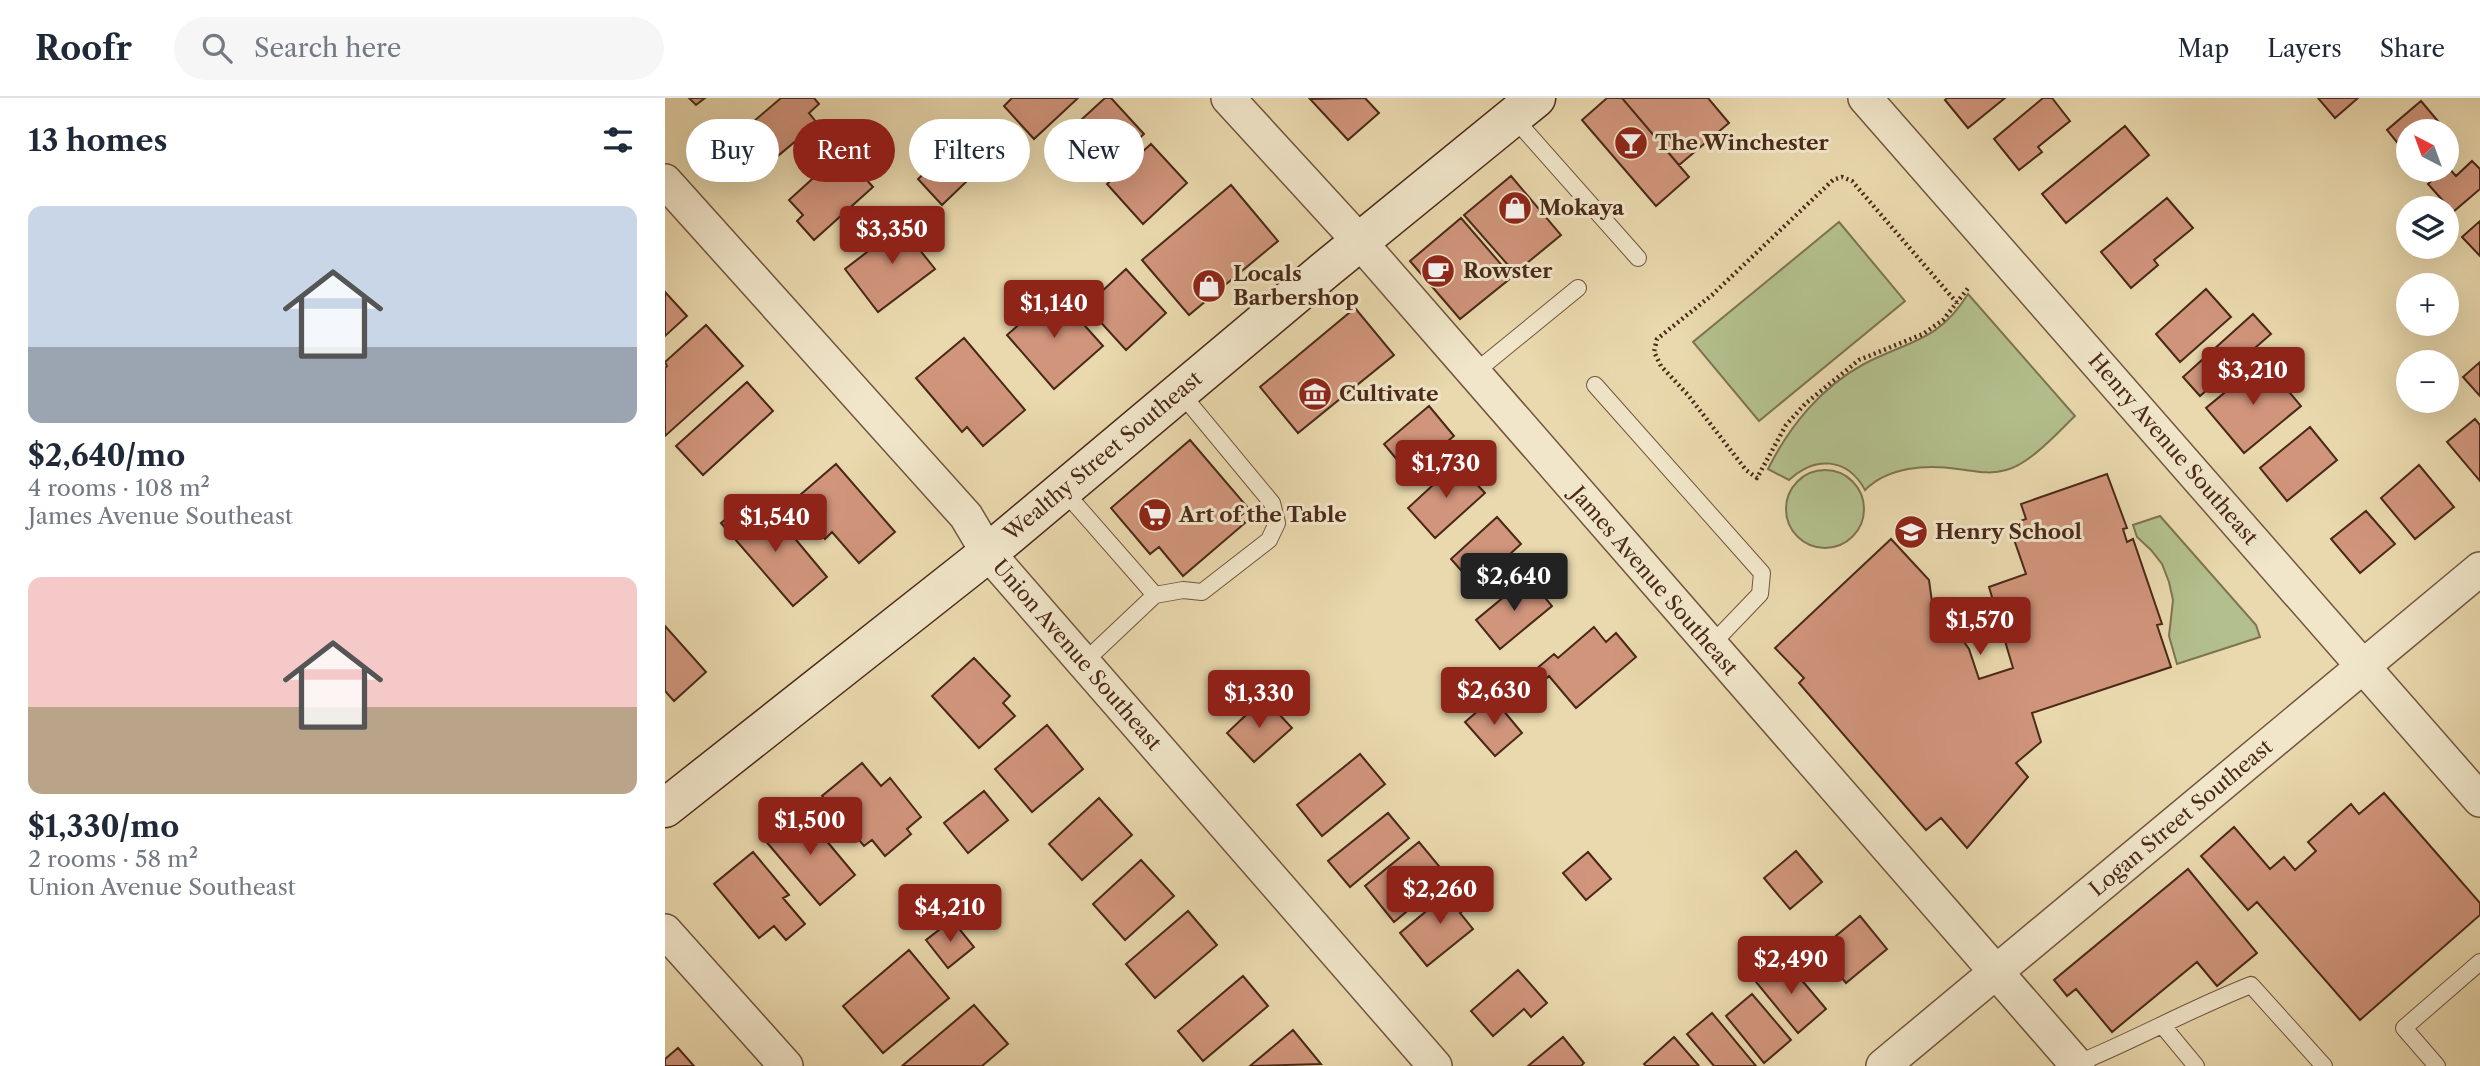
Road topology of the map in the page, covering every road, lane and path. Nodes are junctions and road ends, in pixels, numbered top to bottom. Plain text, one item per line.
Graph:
1 (1228, 98) edge
2 (1865, 98) edge
3 (1525, 108) edge
4 (665, 181) edge
5 (1360, 242) junction
6 (1639, 258) dead end
7 (1578, 288) dead end
8 (1969, 288) dead end
9 (1957, 303) junction
10 (1474, 373) junction
11 (1595, 385) dead end
12 (1180, 392) junction
13 (1063, 490) junction
14 (988, 553) junction
15 (2480, 569) edge
16 (1155, 595) junction
17 (1711, 645) junction
18 (1083, 663) junction
19 (2363, 666) junction
20 (2480, 800) edge
21 (665, 808) edge
22 (665, 931) edge
23 (2480, 961) edge
24 (1996, 973) junction
25 (2162, 1025) junction
26 (2077, 1065) edge
27 (786, 1066) edge
28 (1435, 1066) edge
29 (1883, 1066) edge
30 (2196, 1066) edge
31 (2324, 1066) edge
32 (2437, 1066) edge

1 - 5 street, James Avenue Southeast
2 - 19 street, Henry Avenue Southeast
3 - 5 main road, Wealthy Street Southeast
3 - 6 lane
4 - 14 street, Union Avenue Southeast
5 - 10 street, James Avenue Southeast
5 - 12 main road, Wealthy Street Southeast
7 - 10 lane
8 - 9 path
9 - 9 path
10 - 17 street, James Avenue Southeast
11 - 17 lane
12 - 13 main road, Wealthy Street Southeast
12 - 16 lane
13 - 14 main road, Wealthy Street Southeast
13 - 16 lane
14 - 18 street, Union Avenue Southeast
14 - 21 main road, Wealthy Street Southeast
15 - 19 street, Logan Street Southeast
16 - 18 lane
17 - 24 street, James Avenue Southeast
18 - 28 street, Union Avenue Southeast
19 - 20 street, Henry Avenue Southeast
19 - 24 street, Logan Street Southeast
22 - 27 street
23 - 32 lane
24 - 26 street, James Avenue Southeast
24 - 29 street, Logan Street Southeast
25 - 26 lane
25 - 30 lane
25 - 31 lane

